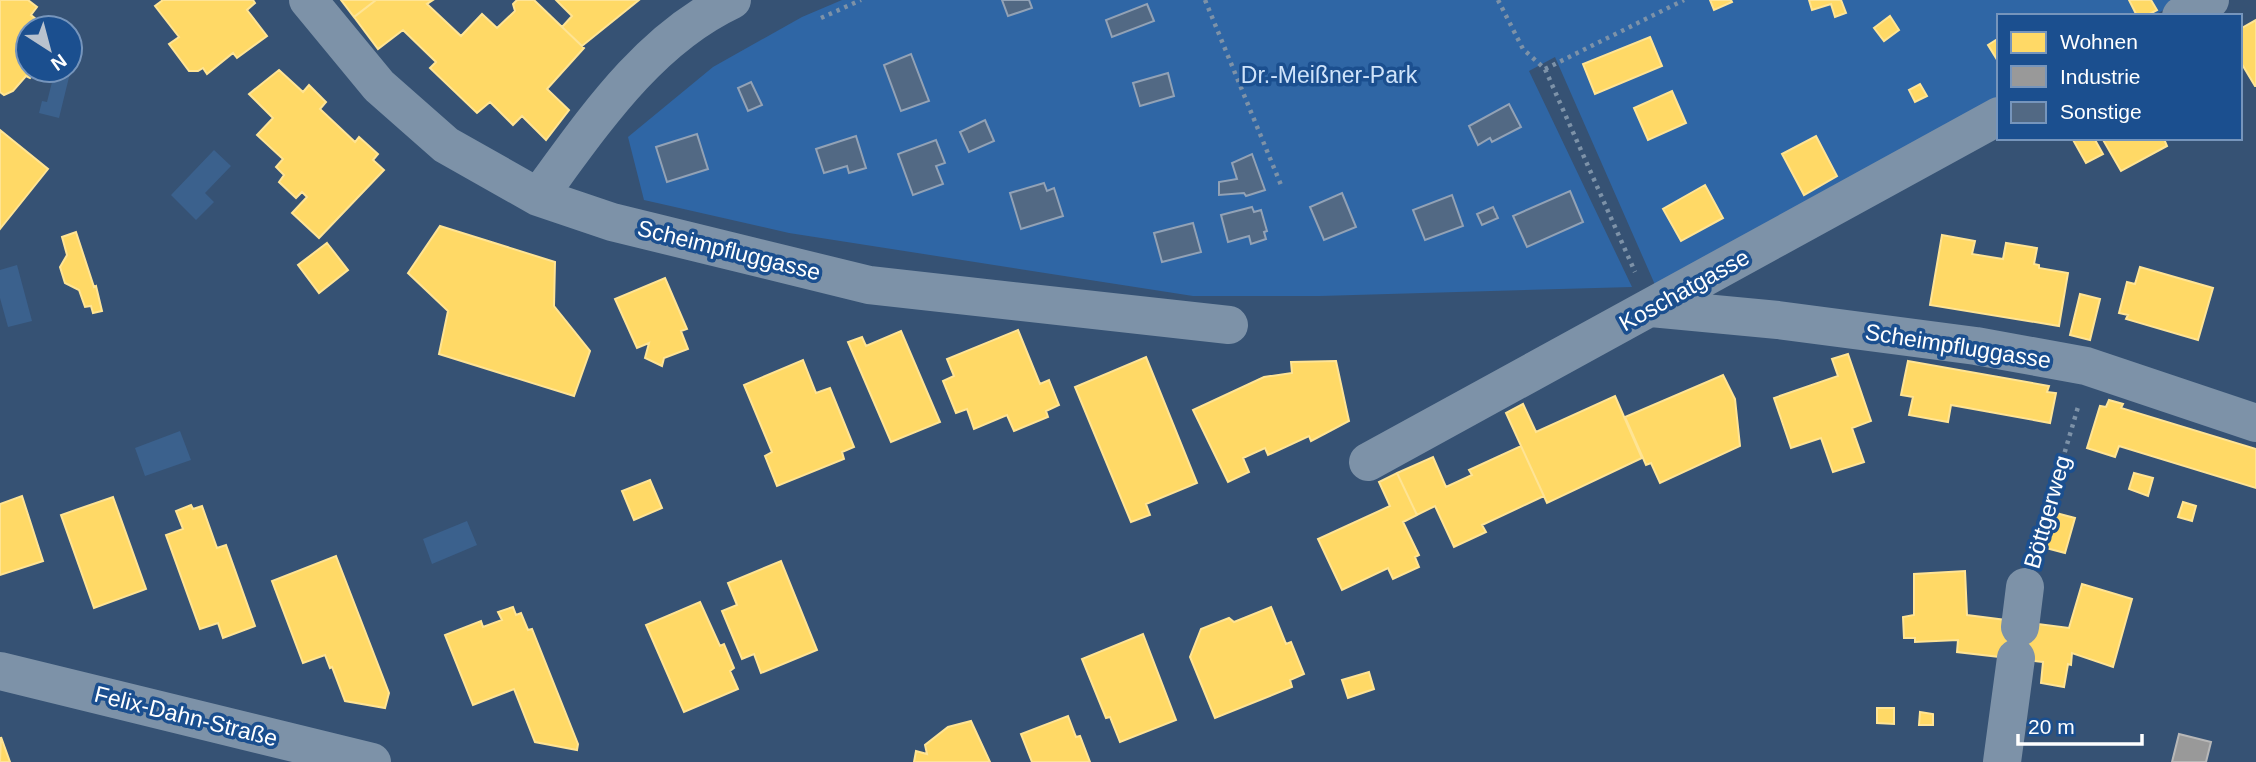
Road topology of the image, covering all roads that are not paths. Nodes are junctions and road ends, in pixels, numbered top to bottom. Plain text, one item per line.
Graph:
1 (308, 0) edge
2 (732, 0) edge
3 (2210, 0) edge
4 (2185, 14) edge
5 (1997, 117) edge
6 (538, 197) junction
7 (1651, 308) junction
8 (1229, 325) dead end
9 (2256, 423) edge
10 (1368, 462) dead end
11 (2025, 587) road end
12 (0, 671) edge
13 (372, 762) edge
14 (2002, 762) edge

1 - 6 street, Scheimpfluggasse
2 - 6 street
3 - 4 street
5 - 7 street, Koschatgasse
6 - 8 street, Scheimpfluggasse
7 - 9 street, Scheimpfluggasse
7 - 10 street, Koschatgasse
11 - 14 street, Böttgerweg
12 - 13 street, Felix-Dahn-Straße

